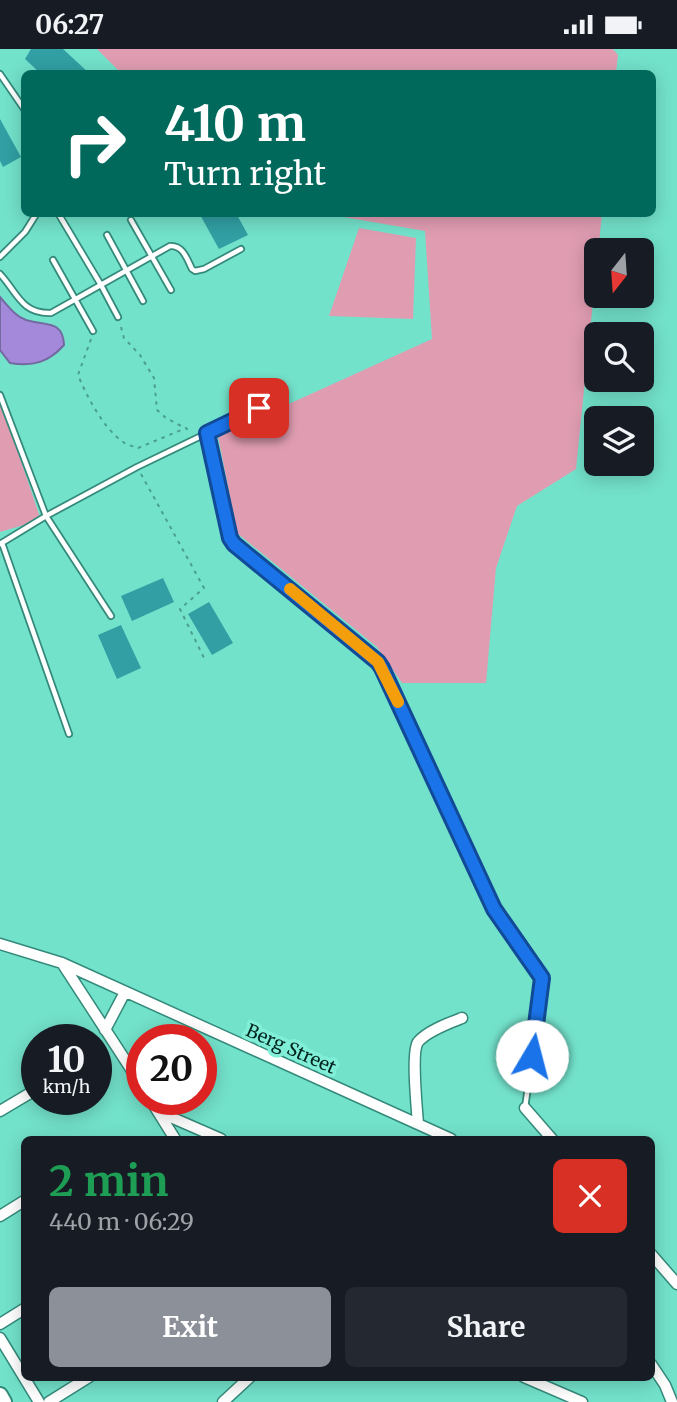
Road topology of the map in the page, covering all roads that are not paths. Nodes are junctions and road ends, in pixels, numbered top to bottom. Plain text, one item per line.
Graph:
1 (0, 74) edge
2 (21, 105) edge
3 (35, 217) edge
4 (60, 217) edge
5 (131, 220) dead end
6 (107, 235) dead end
7 (241, 249) dead end
8 (0, 257) edge
9 (151, 257) junction
10 (53, 260) dead end
11 (127, 271) junction
12 (0, 274) edge
13 (102, 285) junction
14 (171, 291) dead end
15 (76, 300) junction
16 (143, 302) dead end
17 (118, 317) road end
18 (93, 331) road end
19 (0, 395) edge
20 (259, 408) dead end
21 (207, 433) junction
22 (46, 516) junction
23 (1, 544) edge
24 (111, 616) dead end
25 (69, 734) dead end
26 (0, 944) edge
27 (62, 963) junction
28 (125, 992) junction
29 (462, 1018) dead end
30 (101, 1024) edge
31 (108, 1024) edge
32 (112, 1041) edge
33 (126, 1062) edge
34 (21, 1099) edge
35 (525, 1108) joint
36 (0, 1111) edge
37 (161, 1115) edge
38 (166, 1115) edge
39 (418, 1124) junction
40 (173, 1136) edge
41 (214, 1136) edge
42 (444, 1136) edge
43 (549, 1136) edge
44 (21, 1204) edge
45 (0, 1216) edge
46 (655, 1259) edge
47 (677, 1284) edge
48 (21, 1311) edge
49 (0, 1324) edge
50 (0, 1338) edge
51 (655, 1370) edge
52 (21, 1372) edge
53 (26, 1381) edge
54 (83, 1381) edge
55 (246, 1381) edge
56 (533, 1381) edge
57 (0, 1395) edge
58 (225, 1401) edge
59 (4, 1402) edge
60 (39, 1402) edge
61 (50, 1402) edge
62 (582, 1402) edge
63 (672, 1402) edge

1 - 2 lane
3 - 8 lane
4 - 13 lane
5 - 9 lane
6 - 11 lane
7 - 9 lane
9 - 11 lane
9 - 14 lane
10 - 15 lane
11 - 13 lane
11 - 16 lane
12 - 15 lane
13 - 15 lane
13 - 17 lane
15 - 18 lane
19 - 22 lane
20 - 21 lane
21 - 22 lane
21 - 35 lane
22 - 23 lane
22 - 24 lane
23 - 25 lane
26 - 27 street, Berg Street
27 - 28 street, Berg Street
27 - 30 street
28 - 31 street
28 - 39 street, Berg Street
29 - 39 street
32 - 33 street
34 - 36 street
35 - 43 street
37 - 40 street
38 - 41 street
39 - 42 street, Berg Street
44 - 45 street
46 - 47 street
48 - 49 street
50 - 52 street
51 - 63 street
53 - 60 street
54 - 61 street
55 - 58 street
56 - 62 street
57 - 59 street

